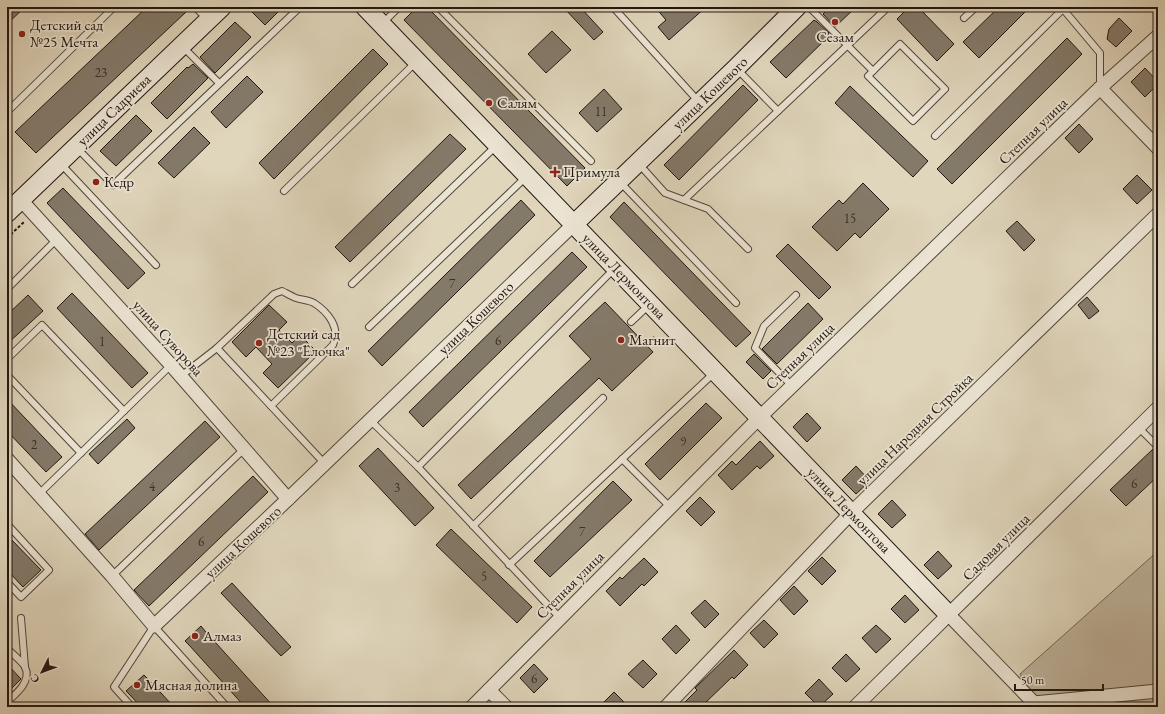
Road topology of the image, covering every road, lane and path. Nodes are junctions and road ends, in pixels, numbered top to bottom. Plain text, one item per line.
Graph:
1 (114, 7) edge
2 (195, 7) edge
3 (222, 7) edge
4 (300, 7) edge
5 (365, 7) edge
6 (399, 7) edge
7 (438, 7) edge
8 (613, 7) edge
9 (797, 7) edge
10 (809, 7) edge
11 (888, 7) edge
12 (976, 7) edge
13 (1063, 8) edge
14 (964, 18) dead end
15 (208, 20) junction
16 (382, 24) junction
17 (1158, 36) edge
18 (182, 46) junction
19 (847, 46) junction
20 (417, 61) junction
21 (736, 68) junction
22 (873, 71) junction
23 (219, 83) junction
24 (1100, 88) junction
25 (700, 103) junction
26 (778, 111) junction
27 (7, 112) edge
28 (935, 136) dead end
29 (497, 144) junction
30 (76, 147) junction
31 (1158, 148) edge
32 (591, 161) dead end
33 (59, 163) junction
34 (638, 163) junction
35 (528, 176) junction
36 (619, 181) junction
37 (284, 191) dead end
38 (21, 200) junction
39 (684, 200) junction
40 (7, 213) edge
41 (33, 213) junction
42 (1158, 214) edge
43 (574, 224) junction
44 (7, 238) edge
45 (57, 239) junction
46 (748, 249) dead end
47 (156, 265) dead end
48 (615, 267) junction
49 (352, 284) dead end
50 (7, 288) edge
51 (796, 295) dead end
52 (736, 303) dead end
53 (650, 304) junction
54 (631, 322) dead end
55 (369, 327) dead end
56 (653, 337) dead end
57 (662, 346) dead end
58 (217, 348) junction
59 (7, 358) edge
60 (171, 365) junction
61 (715, 371) junction
62 (7, 374) edge
63 (181, 376) junction
64 (792, 386) junction
65 (603, 398) dead end
66 (271, 406) junction
67 (1158, 408) edge
68 (124, 411) junction
69 (760, 417) junction
70 (370, 420) junction
71 (1138, 428) junction
72 (1158, 447) edge
73 (244, 449) junction
74 (81, 453) junction
75 (7, 459) edge
76 (622, 459) junction
77 (325, 464) junction
78 (418, 467) junction
79 (39, 494) junction
80 (288, 499) junction
81 (670, 507) junction
82 (851, 513) junction
83 (7, 524) edge
84 (473, 526) junction
85 (509, 564) junction
86 (112, 576) junction
87 (7, 582) edge
88 (949, 615) junction
89 (21, 618) dead end
90 (560, 618) junction
91 (154, 626) junction
92 (7, 648) edge
93 (25, 667) junction
94 (489, 690) junction
95 (1158, 691) edge
96 (7, 702) edge
97 (132, 707) edge
98 (227, 707) edge
99 (472, 707) edge
100 (506, 707) edge
101 (666, 707) edge
102 (855, 707) edge

1 - 27 lane
2 - 15 lane
3 - 15 street, улица Садриева
4 - 23 lane
5 - 16 street, улица Лермонтова
6 - 16 lane
7 - 32 lane
8 - 25 lane
9 - 21 street, улица Кошевого
10 - 19 lane
11 - 19 lane
12 - 14 lane
13 - 24 lane
13 - 28 lane
15 - 18 street, улица Садриева
16 - 20 street, улица Лермонтова
17 - 24 street, Степная улица
18 - 23 lane
18 - 30 street, улица Садриева
19 - 22 lane
19 - 26 lane
20 - 29 street, улица Лермонтова
20 - 37 lane
21 - 25 street, улица Кошевого
21 - 26 lane
22 - 22 lane
23 - 30 lane
24 - 31 street
24 - 64 street, Степная улица
25 - 34 street, улица Кошевого
26 - 39 lane
29 - 35 street, улица Лермонтова
29 - 49 lane
30 - 33 street, улица Садриева
33 - 38 street, улица Садриева
33 - 47 lane
34 - 36 street, улица Кошевого
34 - 39 lane
35 - 43 street, улица Лермонтова
35 - 55 lane
36 - 43 street, улица Кошевого
36 - 52 lane
38 - 40 street, улица Садриева
38 - 41 street, улица Суворова
39 - 46 lane
41 - 44 path
41 - 45 street, улица Суворова
42 - 82 street, улица Народная Стройка
43 - 48 street, улица Лермонтова
43 - 70 street, улица Кошевого
45 - 50 lane
45 - 60 street, улица Суворова
48 - 53 street, улица Лермонтова
48 - 78 lane
51 - 64 lane
53 - 54 lane
53 - 61 street, улица Лермонтова
56 - 57 path
58 - 63 lane
58 - 66 lane
58 - 66 lane
59 - 68 lane
60 - 63 street, улица Суворова
60 - 68 lane
61 - 69 street, улица Лермонтова
61 - 76 lane
62 - 74 lane
63 - 73 street, улица Суворова
64 - 69 street, Степная улица
65 - 84 lane
66 - 77 lane
67 - 71 street, Садовая улица
68 - 74 lane
69 - 81 street, Степная улица
69 - 82 street, улица Лермонтова
70 - 77 street, улица Кошевого
70 - 78 lane
71 - 72 lane
71 - 88 street, Садовая улица
73 - 80 street, улица Суворова
73 - 86 lane
74 - 79 lane
75 - 79 street
76 - 81 lane
76 - 85 lane
77 - 80 street, улица Кошевого
78 - 84 lane
79 - 86 street
80 - 91 street, улица Кошевого
81 - 90 street, Степная улица
82 - 88 street, улица Лермонтова
82 - 101 street, улица Народная Стройка
83 - 87 lane
84 - 85 lane
85 - 90 lane
86 - 91 street
88 - 95 street
88 - 102 street, Садовая улица
89 - 93 lane
90 - 94 street, Степная улица
91 - 97 lane
91 - 98 lane
92 - 93 lane
93 - 96 lane
94 - 99 street, Степная улица
94 - 100 street

